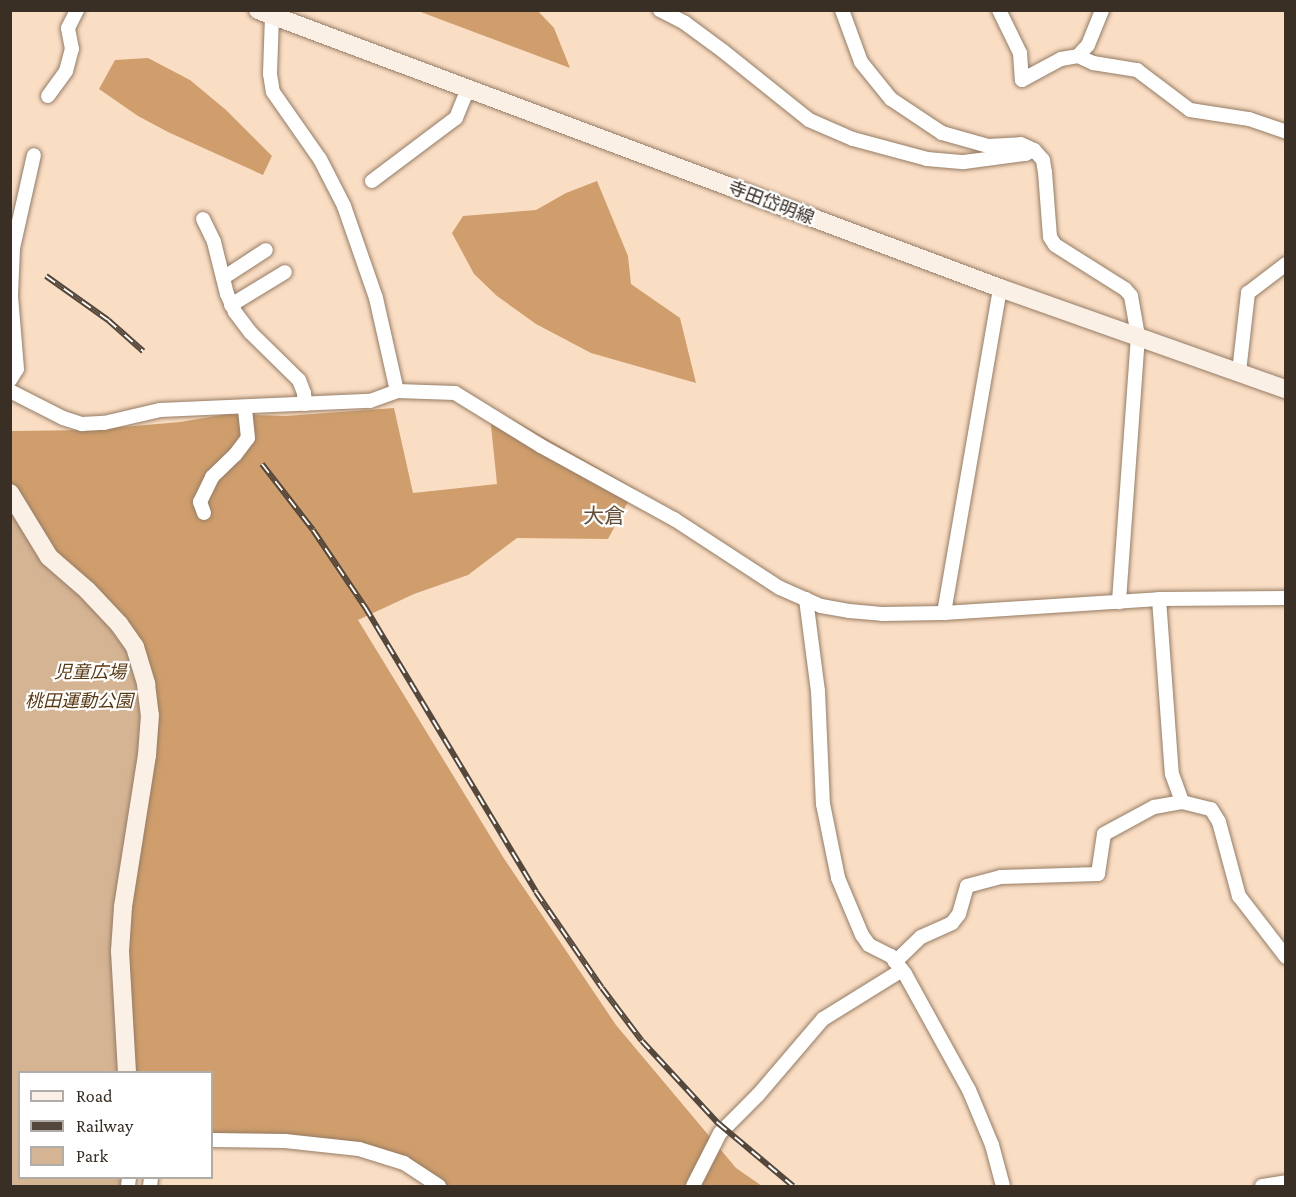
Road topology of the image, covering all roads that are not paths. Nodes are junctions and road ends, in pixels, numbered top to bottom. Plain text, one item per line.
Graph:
1 (77, 10) edge
2 (660, 10) edge
3 (842, 10) edge
4 (999, 10) edge
5 (1102, 10) edge
6 (268, 12) edge
7 (1078, 56) junction
8 (468, 89) junction
9 (48, 96) dead end
10 (1286, 132) edge
11 (1034, 150) junction
12 (34, 155) dead end
13 (372, 181) dead end
14 (203, 219) dead end
15 (266, 250) dead end
16 (1286, 264) edge
17 (285, 272) dead end
18 (224, 278) junction
19 (1000, 288) junction
20 (231, 305) junction
21 (1138, 336) junction
22 (1239, 372) junction
23 (10, 380) edge
24 (1286, 389) edge
25 (10, 391) edge
26 (397, 391) junction
27 (305, 404) junction
28 (245, 407) junction
29 (10, 493) edge
30 (204, 513) dead end
31 (1286, 598) edge
32 (806, 599) junction
33 (1159, 599) junction
34 (1119, 602) junction
35 (944, 613) junction
36 (1182, 802) junction
37 (1286, 957) edge
38 (899, 966) junction
39 (128, 1071) edge
40 (213, 1140) edge
41 (1286, 1182) edge
42 (439, 1186) edge
43 (693, 1186) edge
44 (1003, 1186) edge
45 (1262, 1186) edge

1 - 9 street
2 - 11 street
3 - 11 street
4 - 7 street
5 - 7 street
6 - 8 main road, 寺田岱明線
6 - 26 street
7 - 10 street
8 - 13 street
8 - 19 main road, 寺田岱明線
11 - 21 street
12 - 23 street
14 - 18 street
15 - 18 street
16 - 22 street
17 - 20 street
18 - 20 street
19 - 21 main road, 寺田岱明線
19 - 35 street
20 - 27 street
21 - 22 main road, 寺田岱明線
21 - 34 street
22 - 24 main road, 寺田岱明線
25 - 28 street
26 - 27 street
26 - 32 street
27 - 28 street
28 - 30 street
29 - 39 main road
31 - 33 street
32 - 35 street
32 - 38 street
33 - 34 street
33 - 36 street
34 - 35 street
36 - 37 street
36 - 38 street
38 - 43 street
38 - 44 street
40 - 42 street
41 - 45 street

